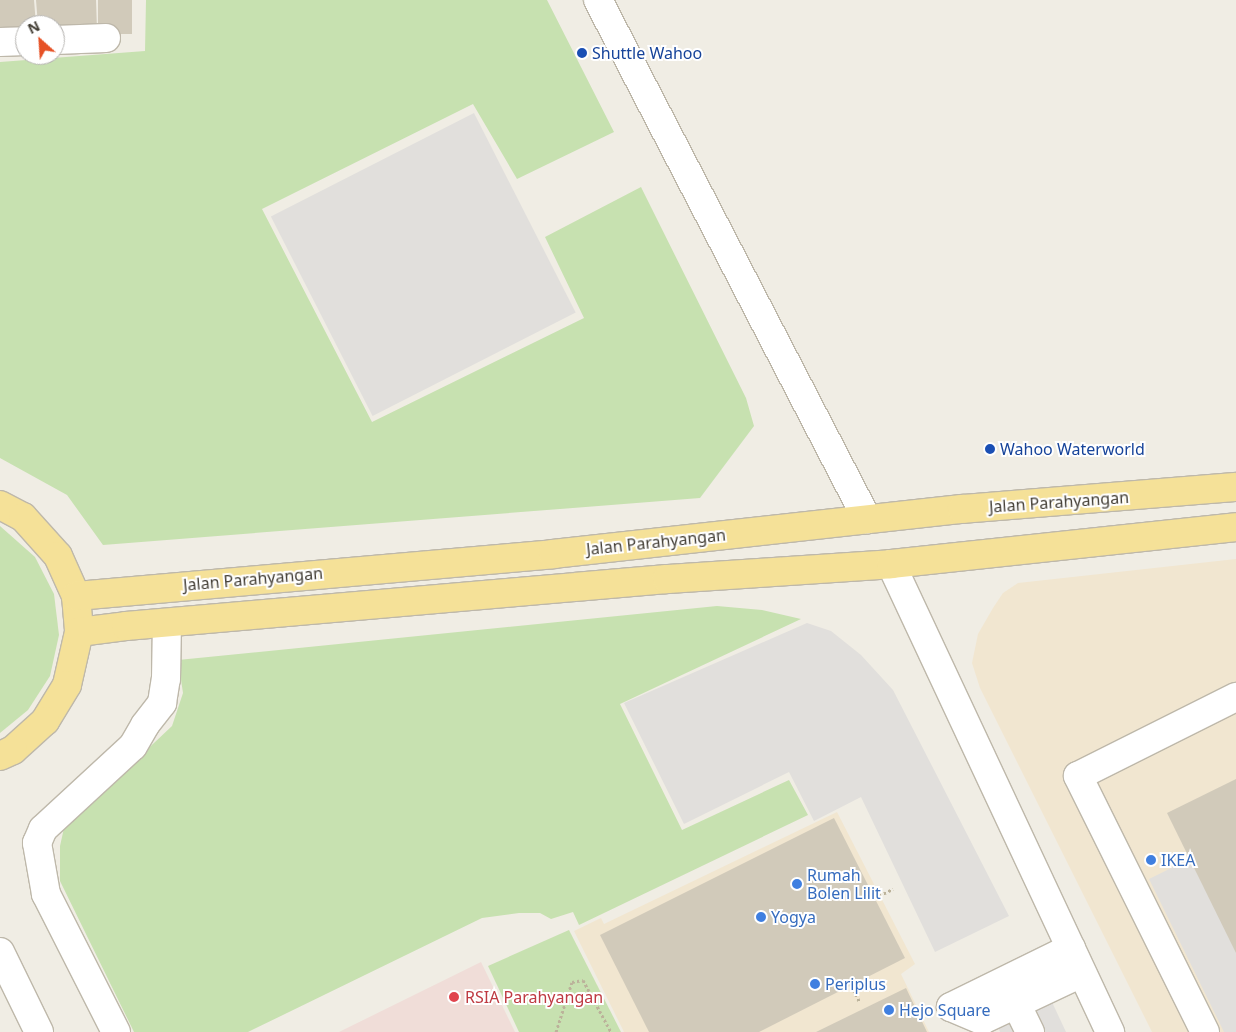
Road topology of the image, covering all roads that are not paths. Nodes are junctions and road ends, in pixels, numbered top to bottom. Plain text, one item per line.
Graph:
1 (598, 0) edge
2 (106, 38) dead end
3 (65, 40) edge
4 (15, 41) edge
5 (0, 42) edge
6 (1236, 488) edge
7 (0, 505) edge
8 (867, 519) junction
9 (1236, 527) edge
10 (892, 564) junction
11 (76, 596) junction
12 (167, 623) junction
13 (79, 632) junction
14 (1236, 697) edge
15 (0, 756) edge
16 (1071, 948) junction
17 (0, 952) edge
18 (1082, 973) junction
19 (1011, 993) junction
20 (985, 1026) edge
21 (39, 1032) edge
22 (116, 1032) edge
23 (1030, 1032) edge
24 (1110, 1032) edge
25 (1205, 1032) edge

1 - 8 street
2 - 3 street
4 - 5 street
6 - 8 main road, Jalan Parahyangan
7 - 11 main road
8 - 11 main road, Jalan Parahyangan
9 - 10 main road
10 - 12 main road
10 - 16 street
11 - 13 main road
12 - 13 main road
12 - 22 street
13 - 15 main road
14 - 25 street
16 - 18 street
16 - 19 street
17 - 21 street
18 - 19 street
18 - 24 street
19 - 20 street
19 - 23 street

